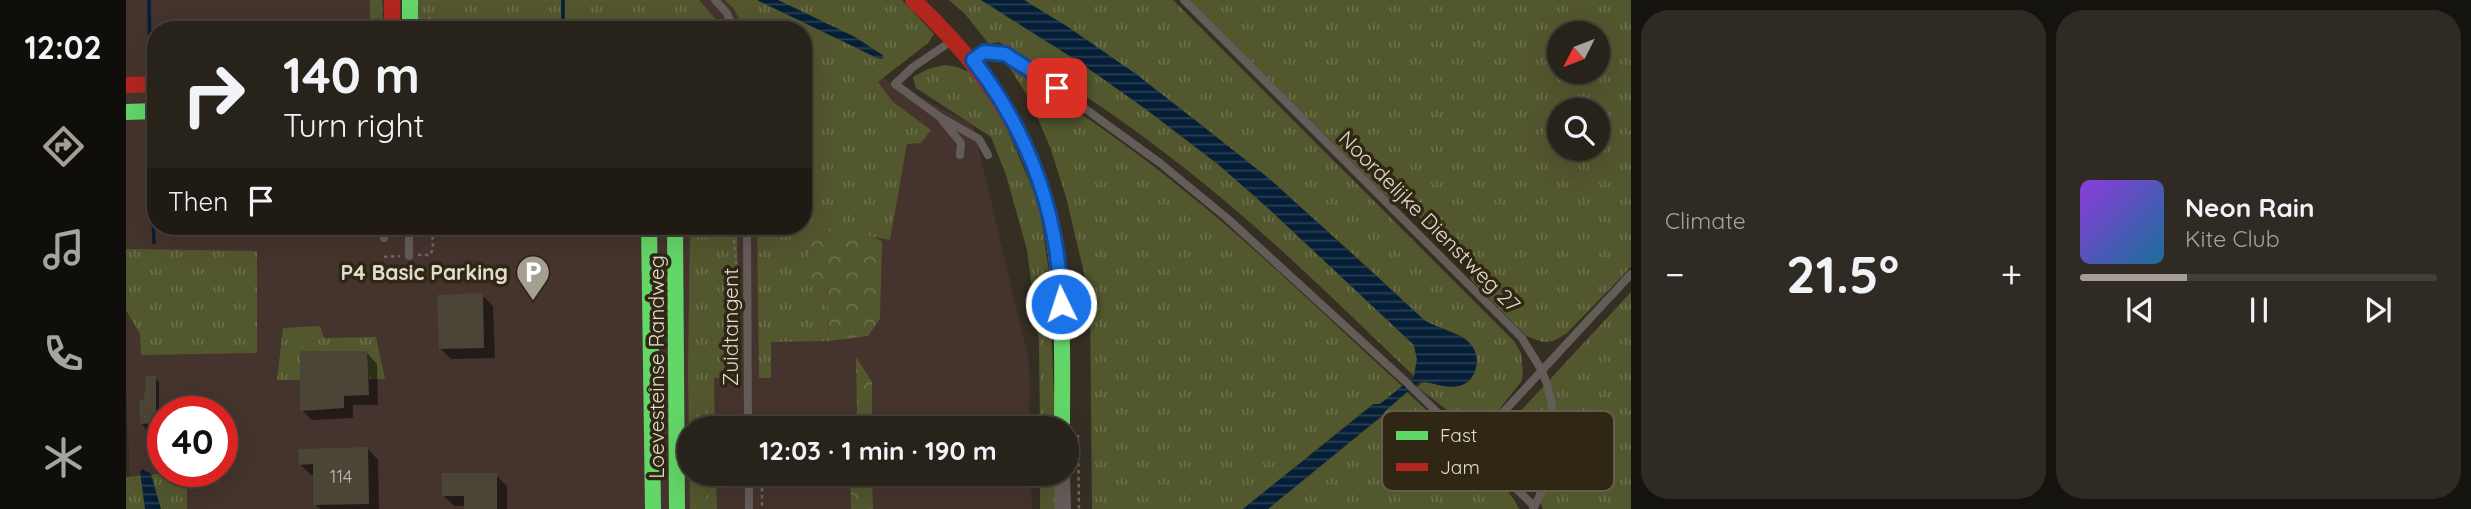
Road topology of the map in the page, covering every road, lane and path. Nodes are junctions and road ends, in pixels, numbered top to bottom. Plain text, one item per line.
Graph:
1 (392, 0) edge
2 (410, 0) edge
3 (715, 0) edge
4 (913, 0) edge
5 (1184, 0) edge
6 (429, 11) dead end
7 (392, 21) edge
8 (410, 21) edge
9 (430, 21) edge
10 (730, 21) edge
11 (955, 39) junction
12 (973, 60) junction
13 (126, 85) edge
14 (147, 85) edge
15 (147, 111) edge
16 (126, 112) edge
17 (940, 117) junction
18 (960, 155) dead end
19 (988, 155) dead end
20 (409, 235) edge
21 (649, 235) edge
22 (676, 235) edge
23 (733, 235) edge
24 (747, 235) edge
25 (409, 256) dead end
26 (734, 257) dead end
27 (1631, 274) edge
28 (1541, 369) junction
29 (1437, 411) edge
30 (1503, 411) edge
31 (1552, 411) edge
32 (748, 416) edge
33 (1062, 416) edge
34 (749, 486) edge
35 (762, 486) edge
36 (1062, 486) edge
37 (1518, 491) edge
38 (1543, 491) edge
39 (1534, 508) edge
40 (653, 509) edge
41 (677, 509) edge
42 (749, 509) edge
43 (762, 509) edge
44 (1063, 509) edge

1 - 7 street
2 - 8 street
3 - 10 lane
4 - 11 street
5 - 28 lane, Noordelijke Dienstweg 27
6 - 9 path
11 - 12 street
11 - 17 lane
12 - 29 lane
12 - 33 street
13 - 14 street
15 - 16 street
17 - 18 lane
17 - 19 lane
20 - 25 lane
21 - 40 street, Loevesteinse Randweg
22 - 41 street, Loevesteinse Randweg
23 - 26 path
24 - 32 lane, Zuidtangent
27 - 28 lane
28 - 30 lane
28 - 31 lane, Noordelijke Dienstweg 27
34 - 42 lane
35 - 43 path
36 - 44 street
37 - 39 lane
38 - 39 lane, Noordelijke Dienstweg 27

